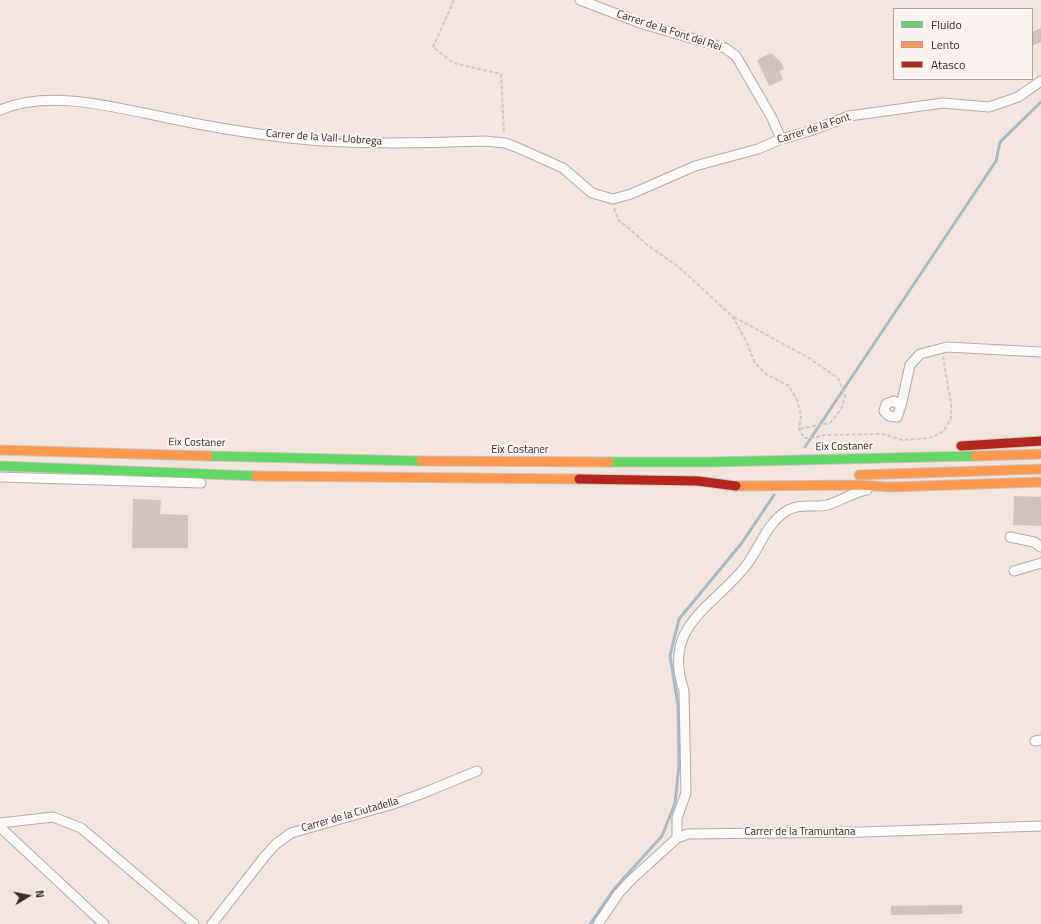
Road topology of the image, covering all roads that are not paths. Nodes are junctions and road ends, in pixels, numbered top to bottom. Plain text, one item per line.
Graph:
1 (580, 0) edge
2 (1041, 81) edge
3 (0, 110) edge
4 (781, 139) junction
5 (613, 199) joint
6 (1041, 352) edge
7 (901, 406) dead end
8 (0, 442) edge
9 (1041, 442) edge
10 (0, 450) edge
11 (1041, 454) edge
12 (398, 460) junction
13 (712, 462) junction
14 (0, 466) edge
15 (1041, 469) edge
16 (0, 477) edge
17 (292, 477) junction
18 (698, 481) junction
19 (1041, 482) edge
20 (201, 483) joint
21 (891, 487) junction
22 (1010, 537) dead end
23 (1041, 547) edge
24 (1040, 561) edge
25 (1014, 571) dead end
26 (477, 770) dead end
27 (0, 823) edge
28 (1041, 826) edge
29 (0, 827) edge
30 (677, 838) junction
31 (104, 924) edge
32 (194, 924) edge
33 (212, 924) edge
34 (598, 924) edge

1 - 4 street, Carrer de la Font del Rei
2 - 4 street, Carrer de la Font
3 - 5 street, Carrer de la Vall-Llobrega
4 - 5 street, Carrer de la Font
6 - 7 street
8 - 12 highway
9 - 13 highway
10 - 12 highway, Eix Costaner
11 - 13 highway, Eix Costaner
12 - 13 highway, Eix Costaner
14 - 17 highway
15 - 18 highway
16 - 20 street
17 - 18 highway
17 - 20 highway
18 - 21 highway
19 - 21 highway
21 - 30 street
22 - 23 street
24 - 25 street
26 - 33 street, Carrer de la Ciutadella
27 - 32 street
28 - 30 street, Carrer de la Tramuntana
29 - 31 street
30 - 34 street

